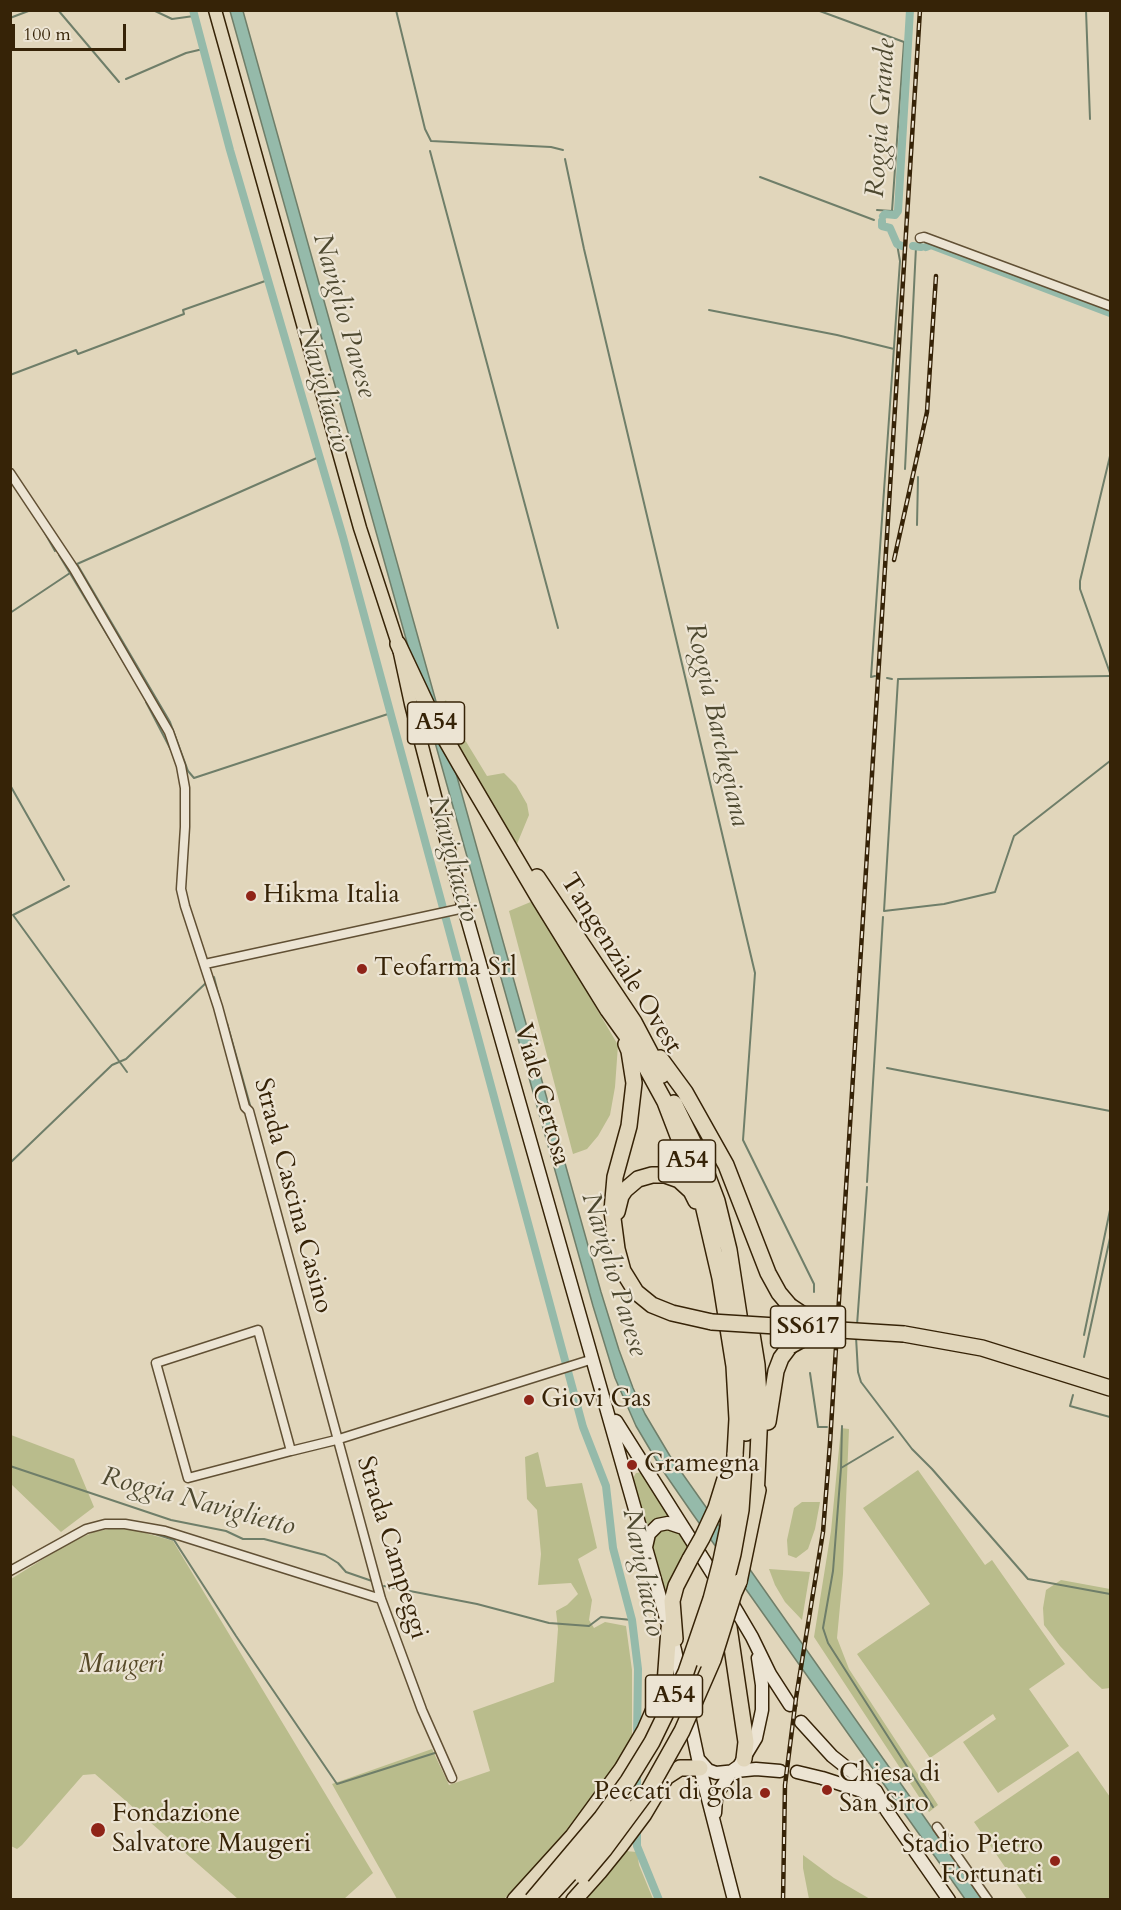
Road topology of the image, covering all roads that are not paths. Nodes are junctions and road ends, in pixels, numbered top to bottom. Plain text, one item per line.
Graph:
1 (215, 10) edge
2 (922, 238) dead end
3 (1110, 306) edge
4 (10, 473) edge
5 (398, 644) junction
6 (461, 766) junction
7 (461, 909) junction
8 (205, 964) junction
9 (608, 1010) junction
10 (634, 1022) junction
11 (615, 1235) junction
12 (729, 1250) junction
13 (720, 1278) junction
14 (909, 1335) junction
15 (593, 1359) junction
16 (1110, 1389) edge
17 (735, 1394) junction
18 (605, 1398) junction
19 (336, 1440) junction
20 (291, 1451) junction
21 (740, 1456) junction
22 (756, 1498) junction
23 (683, 1528) junction
24 (646, 1549) junction
25 (10, 1571) edge
26 (739, 1582) junction
27 (381, 1599) junction
28 (669, 1629) junction
29 (752, 1637) junction
30 (675, 1650) junction
31 (790, 1705) dead end
32 (801, 1722) dead end
33 (744, 1759) junction
34 (702, 1765) junction
35 (732, 1771) junction
36 (780, 1771) dead end
37 (797, 1772) dead end
38 (452, 1778) dead end
39 (887, 1811) junction
40 (715, 1826) junction
41 (937, 1827) dead end
42 (515, 1899) edge
43 (532, 1899) edge
44 (546, 1899) edge
45 (559, 1899) edge
46 (574, 1899) edge
47 (734, 1899) edge
48 (949, 1899) edge
49 (988, 1899) edge

1 - 5 main road
2 - 3 street
4 - 8 street, Strada Cascina Casino
5 - 6 highway, Tangenziale Ovest / A54
5 - 7 main road
6 - 9 highway, Tangenziale Ovest / A54
6 - 10 highway, Tangenziale Ovest / A54
7 - 8 street
7 - 15 main road, Viale Certosa
8 - 19 street, Strada Cascina Casino
9 - 11 highway
9 - 13 highway, Tangenziale Ovest / A54
10 - 12 highway, Tangenziale Ovest / A54
10 - 14 highway, bridge
11 - 13 highway, SS617
11 - 14 highway, SS617, bridge
12 - 21 highway, Tangenziale Ovest / A54
12 - 22 highway
13 - 17 highway, Tangenziale Ovest / A54
14 - 16 highway, SS617
14 - 22 highway, bridge
15 - 18 main road, Viale Certosa
15 - 19 street, Strada Campeggi
17 - 21 highway, Tangenziale Ovest / A54
17 - 30 highway, bridge
18 - 23 main road
18 - 24 main road
19 - 20 street
19 - 27 street, Strada Campeggi
20 - 20 street
21 - 43 highway, Tangenziale Ovest / A54, bridge
21 - 44 highway, Tangenziale Ovest / A54, bridge
22 - 26 highway
23 - 24 main road
23 - 29 main road
24 - 28 main road
25 - 27 street
26 - 33 highway, bridge
26 - 45 highway, bridge
27 - 38 street, Strada Campeggi
28 - 30 main road
28 - 42 highway
29 - 31 main road
29 - 33 main road
30 - 34 main road
32 - 39 main road
33 - 35 main road
34 - 35 main road
34 - 40 main road
34 - 46 highway
35 - 36 main road
35 - 40 main road
37 - 39 main road
39 - 48 main road
40 - 47 main road
41 - 49 street

